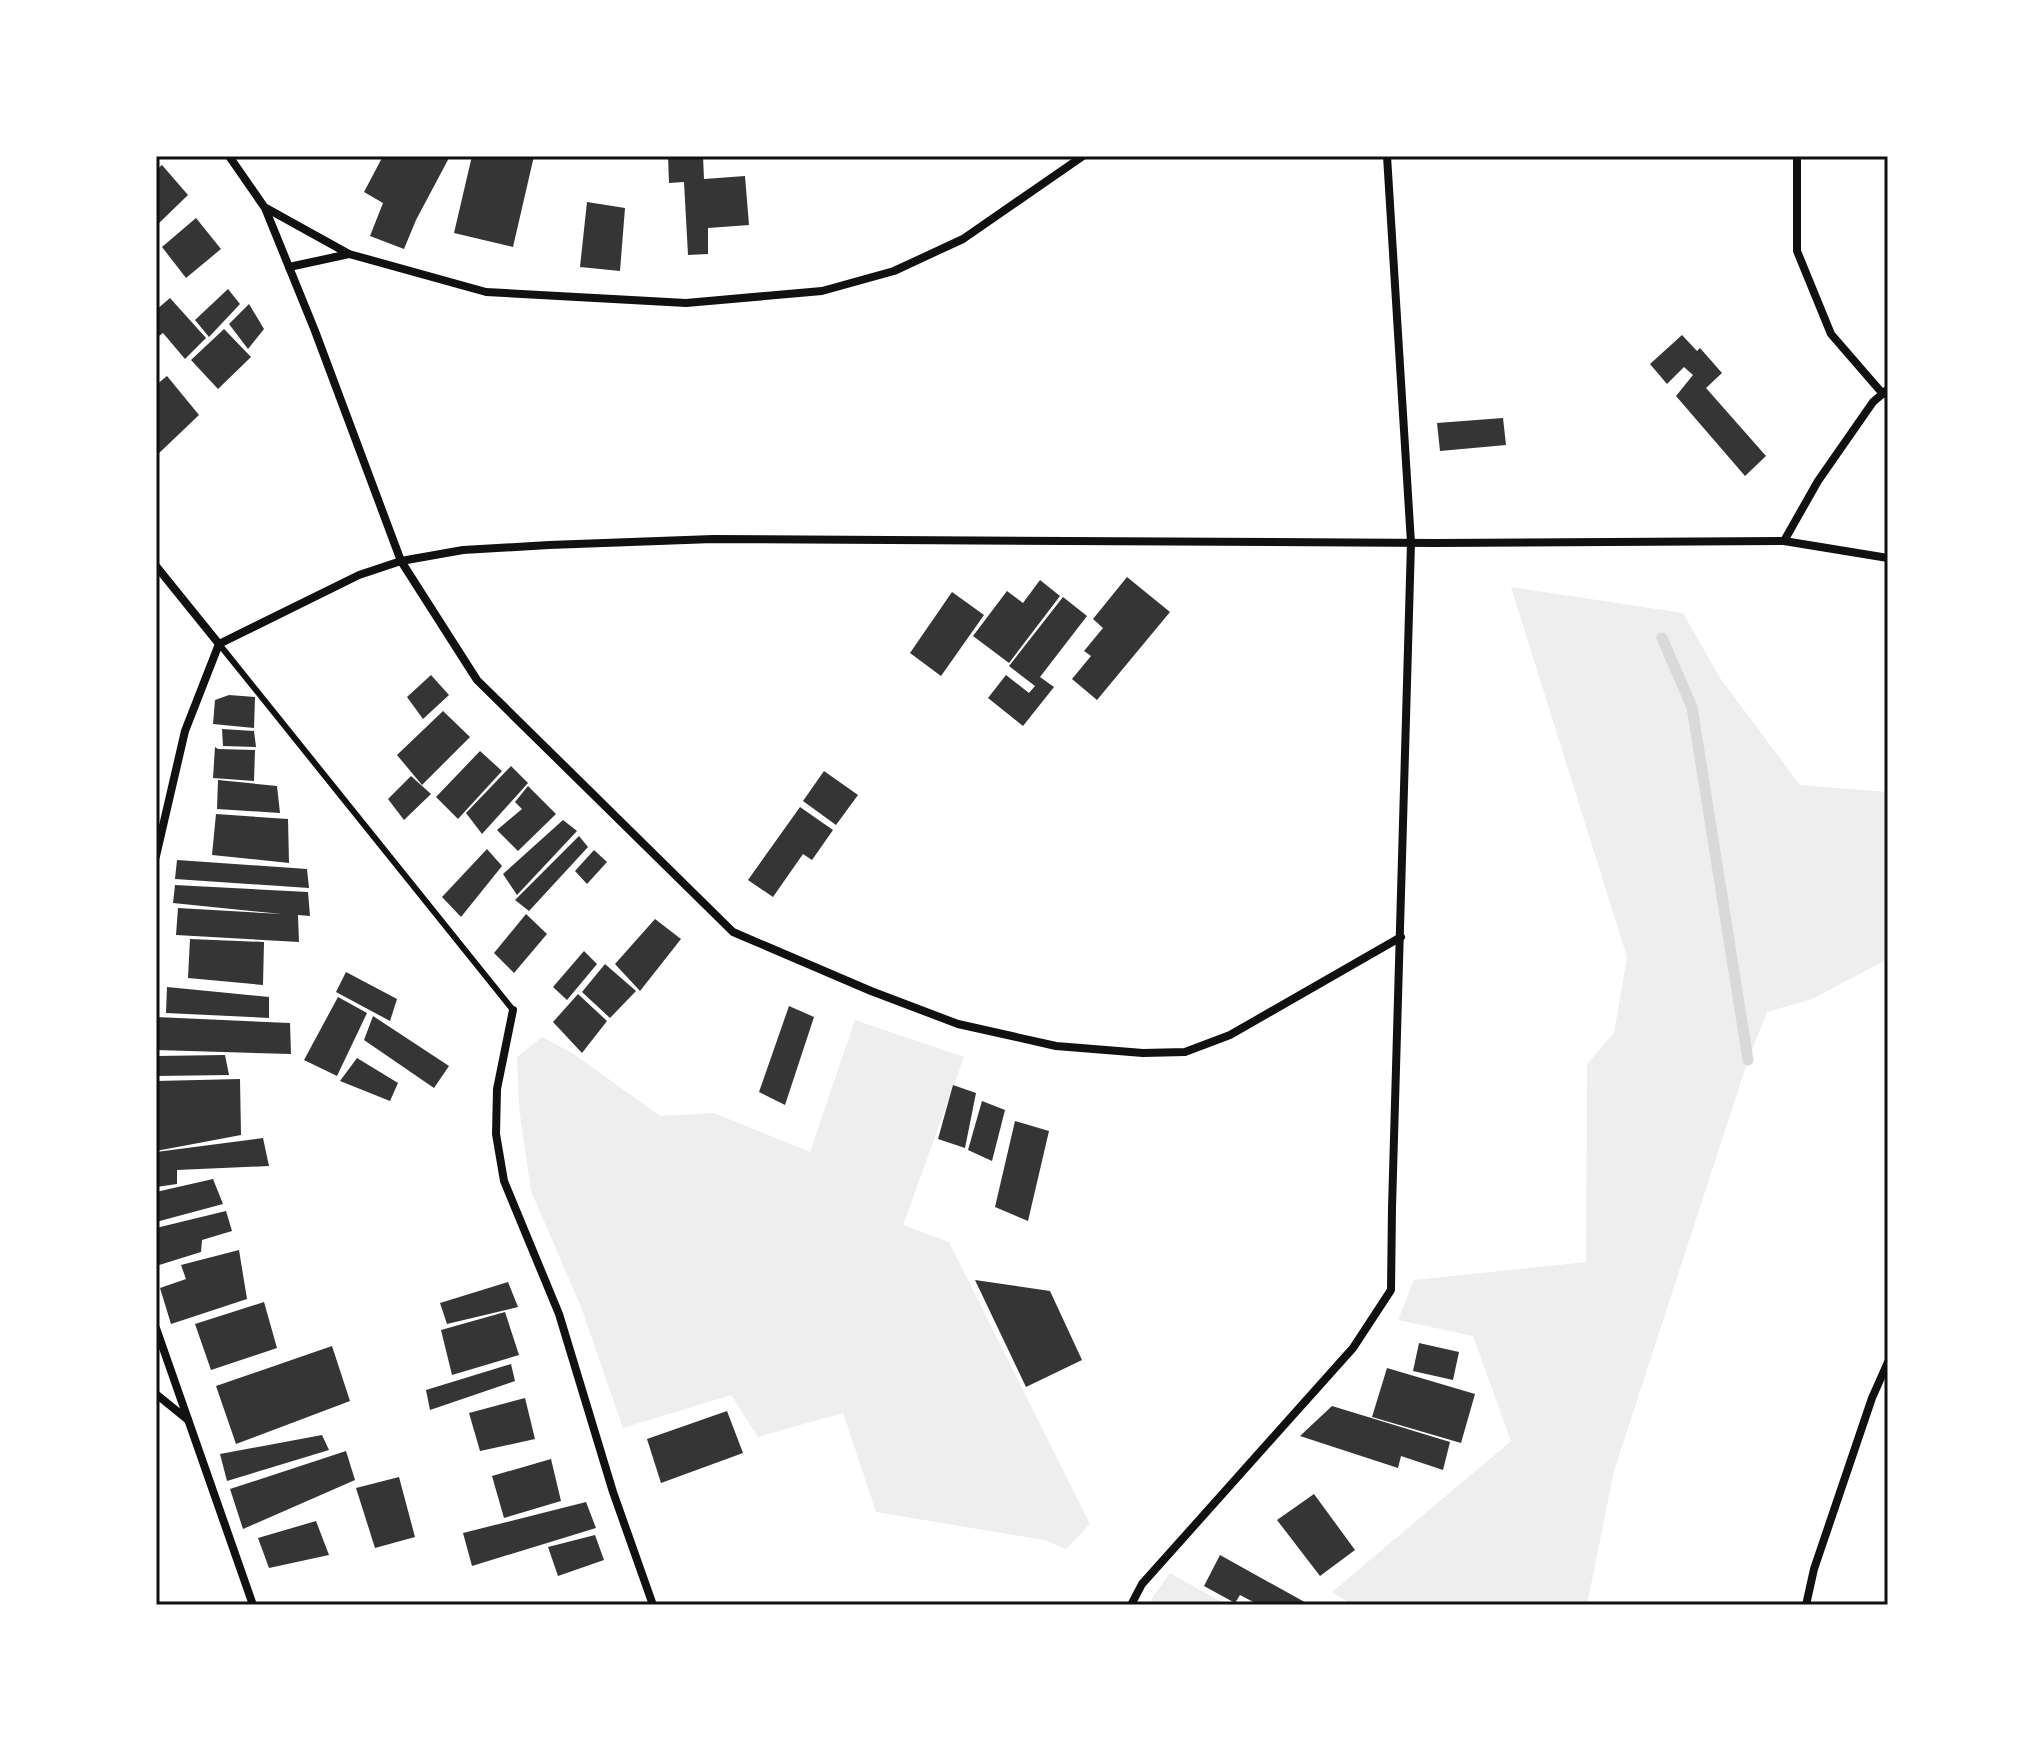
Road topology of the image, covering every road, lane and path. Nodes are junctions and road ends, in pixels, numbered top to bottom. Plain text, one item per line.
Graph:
1 (229, 156) edge
2 (1083, 156) edge
3 (1387, 156) edge
4 (1797, 156) edge
5 (265, 208) junction
6 (349, 254) junction
7 (289, 267) junction
8 (1885, 392) edge
9 (1784, 541) junction
10 (1411, 543) junction
11 (1888, 558) edge
12 (401, 561) junction
13 (156, 566) edge
14 (219, 644) junction
15 (156, 856) edge
16 (1401, 937) junction
17 (513, 1010) joint
18 (156, 1328) edge
19 (1888, 1362) edge
20 (156, 1394) edge
21 (189, 1421) junction
22 (253, 1605) edge
23 (653, 1605) edge
24 (1131, 1605) edge
25 (1806, 1605) edge

1 - 5 street
2 - 6 street
3 - 10 street
4 - 8 street
5 - 6 street
5 - 7 street
6 - 7 street
7 - 12 street
8 - 9 street
9 - 10 street
9 - 11 street
10 - 12 street
10 - 16 street
12 - 14 street
12 - 16 street
13 - 14 street
14 - 15 street
14 - 17 lane
16 - 24 street
17 - 23 street
18 - 21 street
19 - 25 street
20 - 21 street
21 - 22 street

